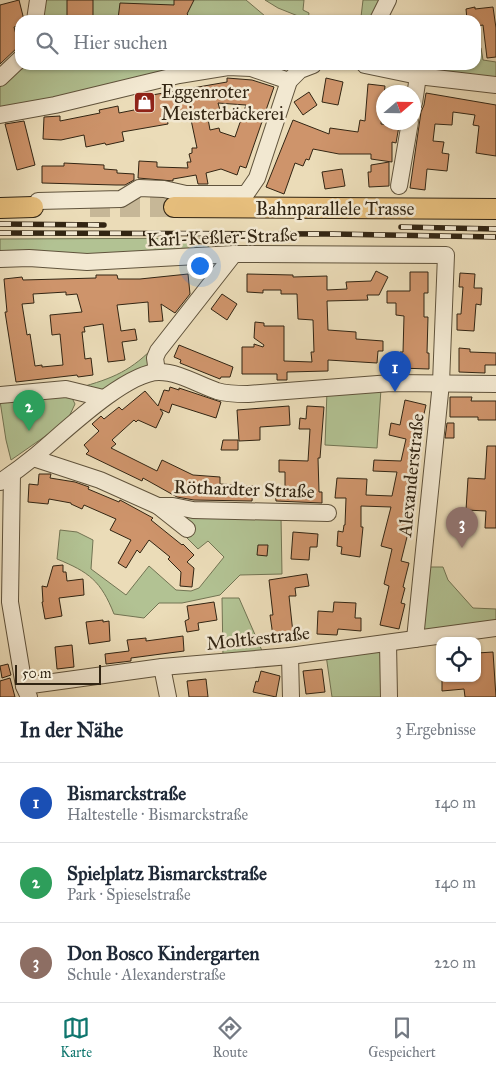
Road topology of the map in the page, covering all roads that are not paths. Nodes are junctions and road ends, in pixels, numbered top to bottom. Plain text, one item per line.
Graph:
1 (38, 0) edge
2 (388, 0) edge
3 (35, 15) edge
4 (380, 15) edge
5 (15, 64) edge
6 (210, 70) edge
7 (257, 70) edge
8 (300, 70) edge
9 (389, 70) edge
10 (418, 76) junction
11 (0, 78) edge
12 (289, 81) junction
13 (417, 85) edge
14 (496, 85) edge
15 (0, 116) edge
16 (409, 130) edge
17 (400, 186) dead end
18 (36, 204) joint
19 (174, 207) tunnel mouth
20 (0, 208) edge
21 (496, 209) edge
22 (234, 254) junction
23 (446, 255) joint
24 (0, 259) edge
25 (157, 372) junction
26 (441, 383) junction
27 (496, 384) edge
28 (0, 395) edge
29 (103, 398) junction
30 (33, 458) junction
31 (6, 478) edge
32 (158, 506) junction
33 (328, 513) dead end
34 (187, 529) dead end
35 (496, 628) edge
36 (414, 639) junction
37 (388, 643) junction
38 (290, 656) junction
39 (162, 668) junction
40 (26, 691) edge
41 (168, 697) edge
42 (291, 697) edge
43 (389, 697) edge

1 - 3 street
2 - 4 street
5 - 11 street
6 - 15 street
7 - 12 street
8 - 12 street
9 - 10 street
10 - 13 street
10 - 14 street
12 - 18 street
16 - 17 street
18 - 20 main road
19 - 21 main road, Bahnparallele Trasse
22 - 23 street, Karl-Keßler-Straße
22 - 24 street, Karl-Keßler-Straße
22 - 25 street
23 - 26 street, Alexanderstraße
25 - 26 street
25 - 29 street
26 - 27 street
26 - 36 street, Alexanderstraße
28 - 29 street
29 - 30 street
30 - 31 street
30 - 32 street
31 - 40 street
32 - 33 street, Röthardter Straße
32 - 34 street
35 - 36 street, Moltkestraße
36 - 37 street, Moltkestraße
37 - 38 street, Moltkestraße
37 - 43 street
38 - 39 street, Moltkestraße
38 - 42 street
39 - 40 street, Moltkestraße
39 - 41 street

